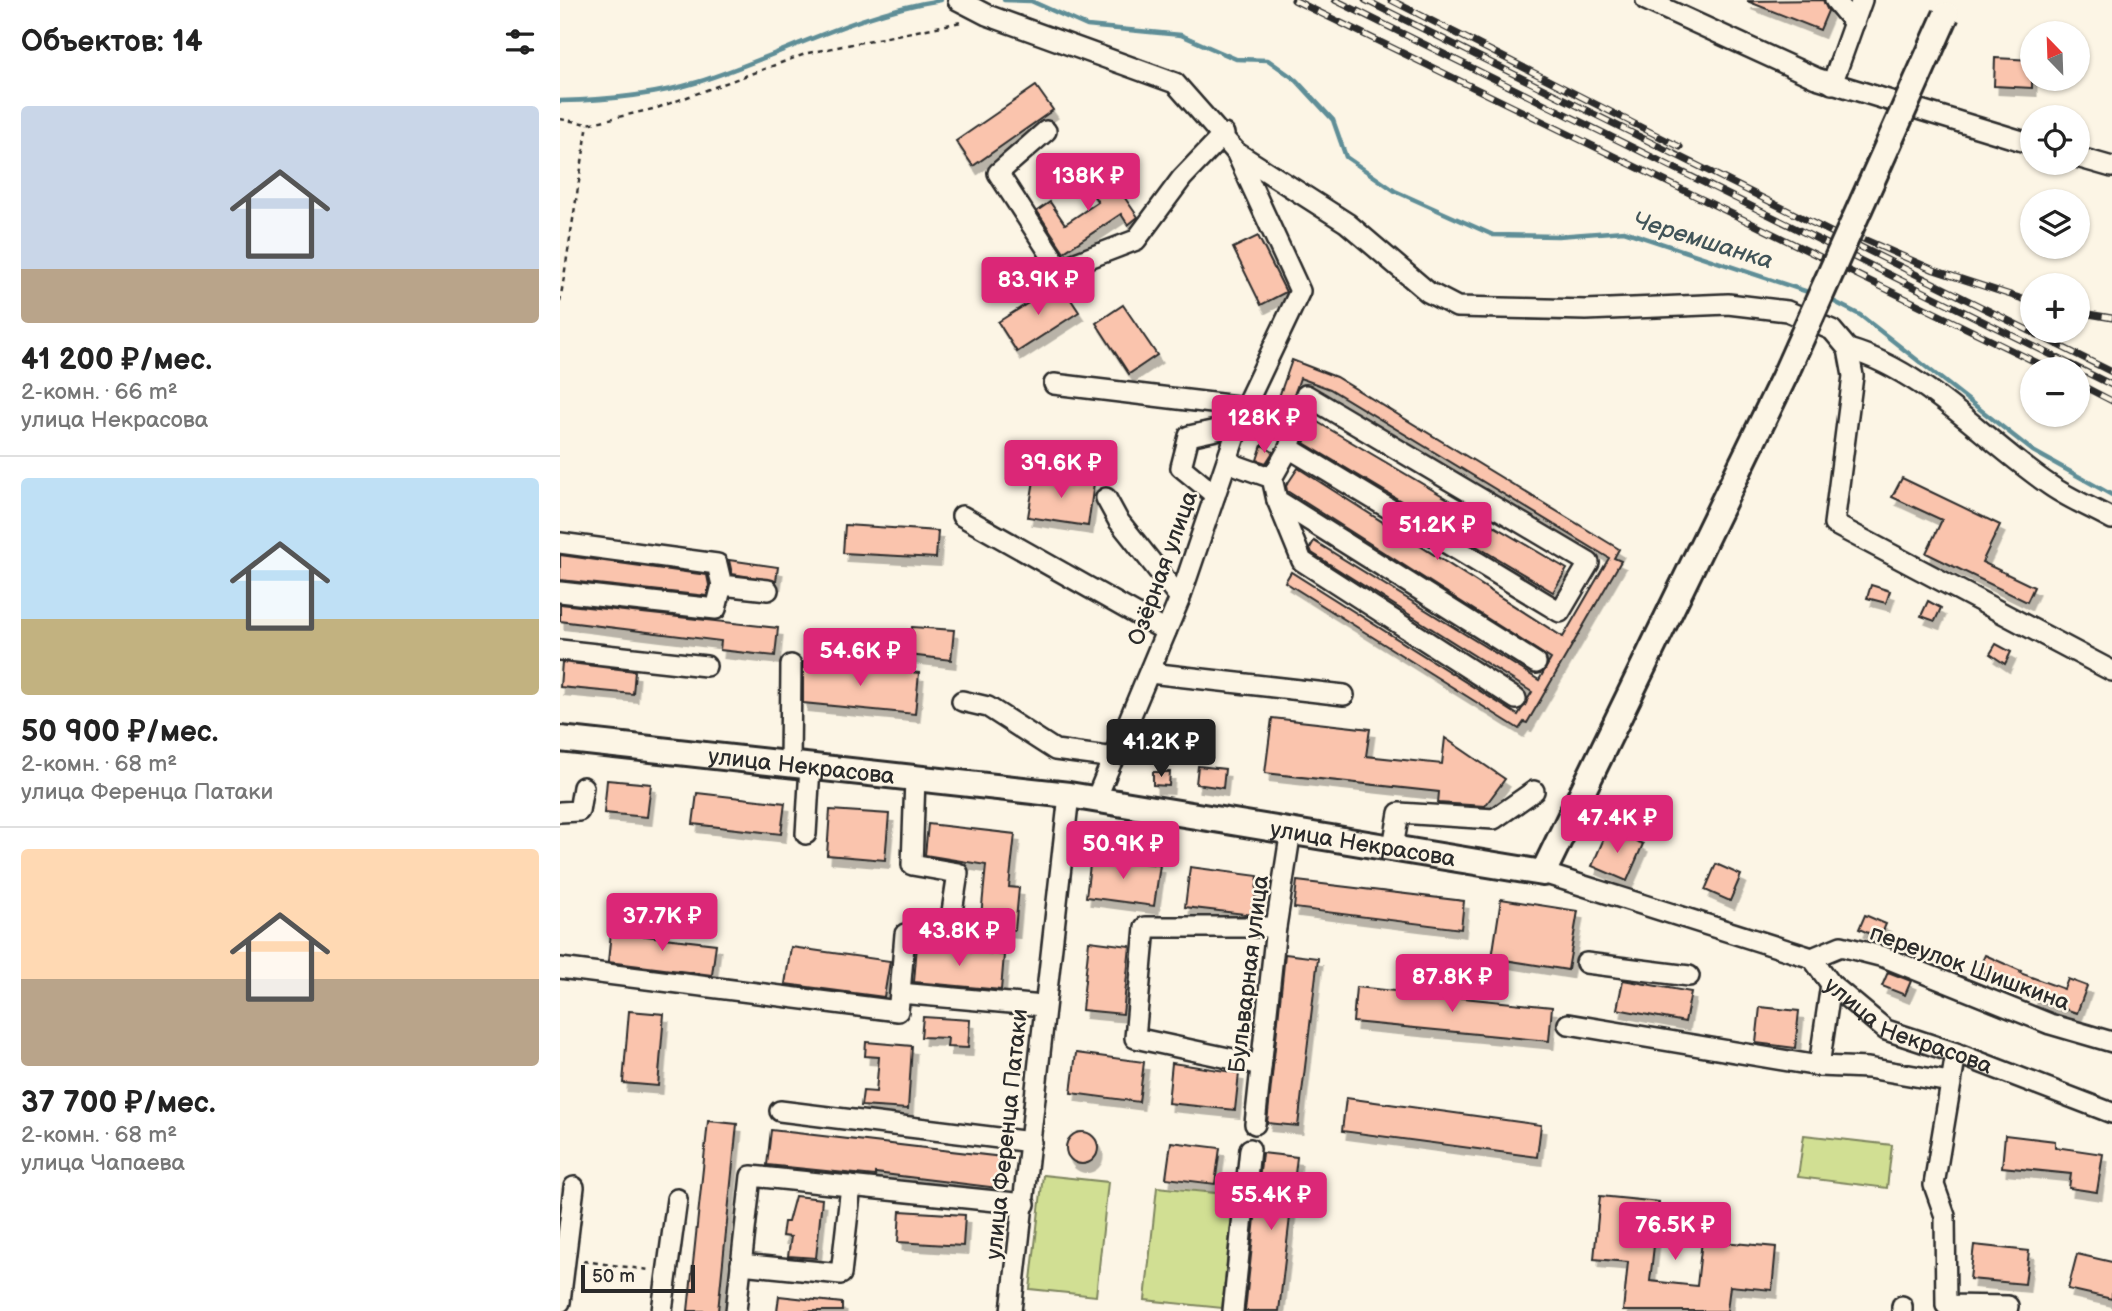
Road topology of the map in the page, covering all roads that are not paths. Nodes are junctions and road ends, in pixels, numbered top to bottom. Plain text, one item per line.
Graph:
1 (1646, 0) edge
2 (1835, 0) edge
3 (1862, 0) edge
4 (972, 7) edge
5 (1950, 7) edge
6 (1854, 23) junction
7 (1832, 84) junction
8 (1046, 131) dead end
9 (1224, 134) junction
10 (2020, 140) edge
11 (1236, 152) junction
12 (2090, 161) edge
13 (2112, 167) edge
14 (1849, 349) junction
15 (1054, 384) dead end
16 (1242, 416) junction
17 (1289, 448) junction
18 (1227, 462) junction
19 (1272, 478) junction
20 (1215, 495) junction
21 (1106, 498) dead end
22 (1277, 500) junction
23 (962, 516) dead end
24 (2112, 519) edge
25 (560, 543) edge
26 (722, 585) junction
27 (768, 590) dead end
28 (560, 592) edge
29 (1180, 598) junction
30 (1166, 631) junction
31 (560, 650) edge
32 (1536, 663) dead end
33 (706, 666) dead end
34 (791, 666) dead end
35 (2112, 671) edge
36 (1150, 673) junction
37 (1343, 695) dead end
38 (1516, 699) dead end
39 (962, 701) dead end
40 (560, 739) edge
41 (1115, 758) junction
42 (800, 766) junction
43 (915, 778) junction
44 (583, 786) dead end
45 (1534, 791) dead end
46 (1069, 795) junction
47 (1097, 799) junction
48 (560, 812) edge
49 (1291, 830) junction
50 (806, 834) dead end
51 (1393, 847) junction
52 (1543, 873) junction
53 (1276, 928) junction
54 (1812, 958) junction
55 (1586, 963) dead end
56 (560, 968) edge
57 (1689, 976) dead end
58 (1831, 984) junction
59 (900, 993) junction
60 (1043, 1006) junction
61 (1568, 1024) dead end
62 (2112, 1042) edge
63 (1956, 1053) junction
64 (1261, 1065) junction
65 (1819, 1066) junction
66 (1950, 1082) junction
67 (780, 1111) dead end
68 (2112, 1113) edge
69 (1255, 1124) dead end
70 (1031, 1142) junction
71 (1250, 1149) dead end
72 (851, 1186) junction
73 (574, 1187) dead end
74 (677, 1199) dead end
75 (1025, 1204) junction
76 (741, 1264) junction
77 (560, 1303) edge
78 (563, 1311) edge
79 (662, 1311) edge
80 (736, 1311) edge
81 (1012, 1311) edge
82 (1233, 1311) edge
83 (2007, 1311) edge

1 - 7 street
2 - 6 street
3 - 6 street
4 - 9 street, Озёрная улица
5 - 52 main road, bridge
6 - 7 street
7 - 10 street
8 - 9 street
9 - 11 street, Озёрная улица
11 - 14 street
11 - 16 street, Озёрная улица
12 - 13 street
14 - 24 street
14 - 35 street
15 - 16 street
16 - 18 street, Озёрная улица
16 - 20 street
17 - 17 street
17 - 19 street
18 - 19 street
18 - 20 street, Озёрная улица
19 - 22 street
20 - 29 street, Озёрная улица
21 - 29 street
22 - 32 street
22 - 38 street
23 - 30 street
25 - 26 street
26 - 27 street
26 - 28 street
29 - 30 street, Озёрная улица
30 - 36 street, Озёрная улица
31 - 33 street
34 - 42 street
36 - 37 street
36 - 41 street, Озёрная улица
39 - 41 street
40 - 42 main road, улица Некрасова
41 - 47 street, Озёрная улица
42 - 43 main road, улица Некрасова
42 - 50 street
43 - 46 main road, улица Некрасова
43 - 59 street
44 - 48 street
45 - 51 street
46 - 47 main road, улица Некрасова
46 - 60 street, улица Ференца Патаки
47 - 49 main road, улица Некрасова
49 - 51 main road, улица Некрасова
49 - 53 street, Бульварная улица
51 - 52 main road, улица Некрасова
52 - 54 street, улица Некрасова
53 - 64 street, Бульварная улица
53 - 64 street
54 - 58 street, улица Некрасова
54 - 62 street, переулок Шишкина
55 - 57 street
56 - 59 street
58 - 63 street, улица Некрасова
58 - 65 street
59 - 60 street
60 - 70 street, улица Ференца Патаки
61 - 65 street
63 - 66 street
63 - 68 street, улица Некрасова
64 - 69 street, Бульварная улица
65 - 66 street
66 - 83 street
67 - 70 street
70 - 75 street, улица Ференца Патаки
71 - 82 street
72 - 75 street
72 - 76 street
72 - 76 street
73 - 77 street
74 - 79 street
75 - 81 street, улица Ференца Патаки
76 - 80 street
77 - 78 street

